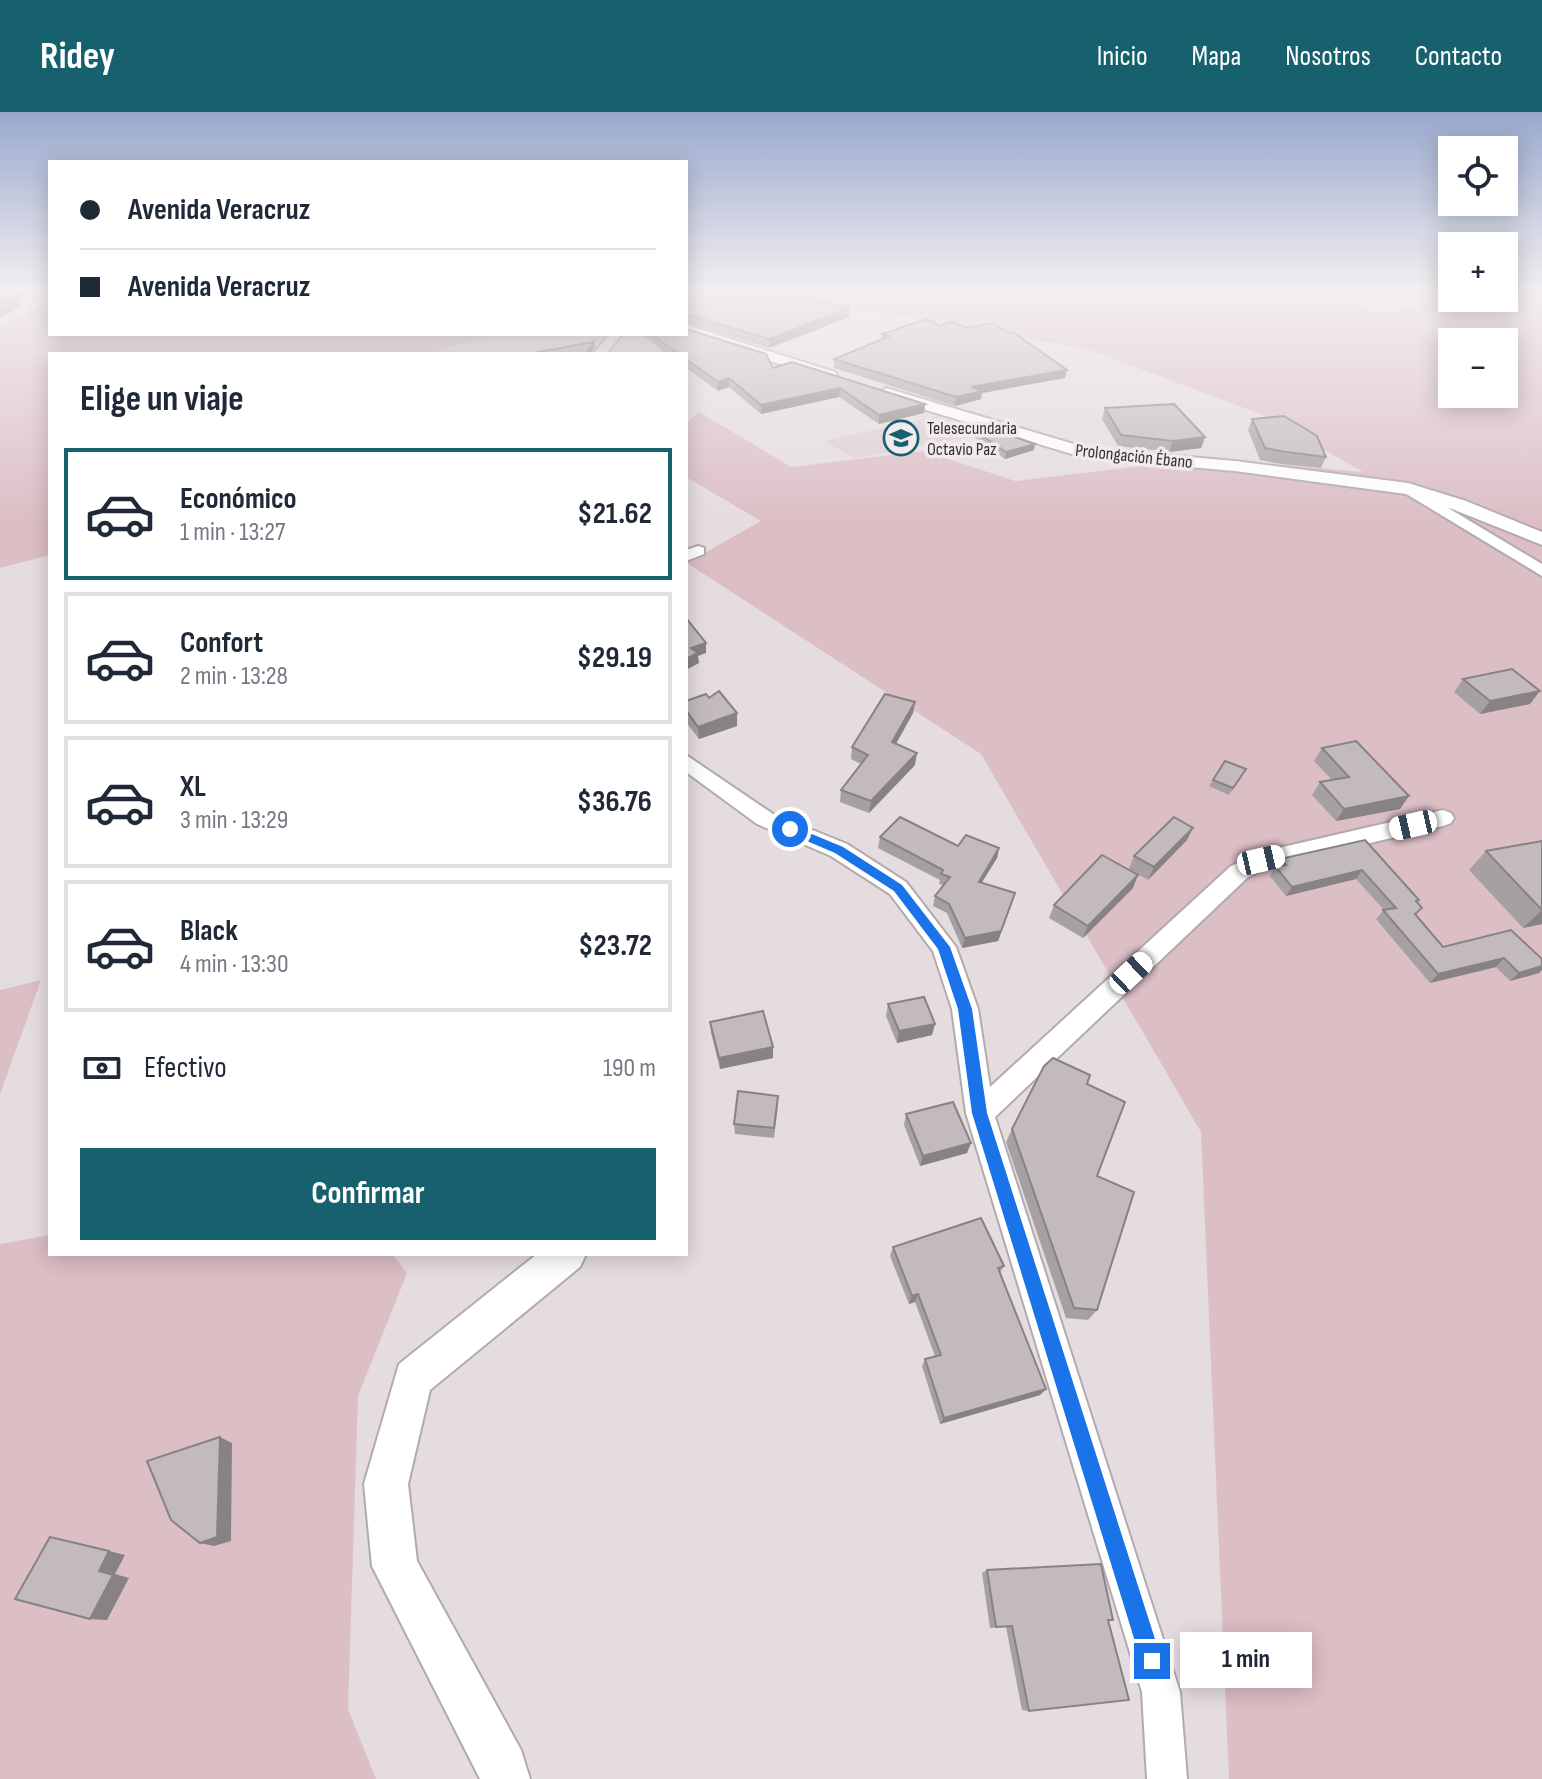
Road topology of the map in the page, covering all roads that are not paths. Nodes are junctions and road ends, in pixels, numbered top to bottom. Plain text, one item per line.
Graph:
1 (809, 368) edge
2 (1408, 489) junction
3 (1542, 539) edge
4 (1542, 571) edge
5 (688, 763) edge
6 (1443, 818) dead end
7 (980, 1113) junction
8 (565, 1256) edge
9 (505, 1779) edge
10 (1167, 1779) edge

1 - 2 street, Prolongación Ébano
2 - 3 street, Prolongación Ébano
2 - 4 street
5 - 7 street
6 - 7 street
7 - 10 street
8 - 9 street

